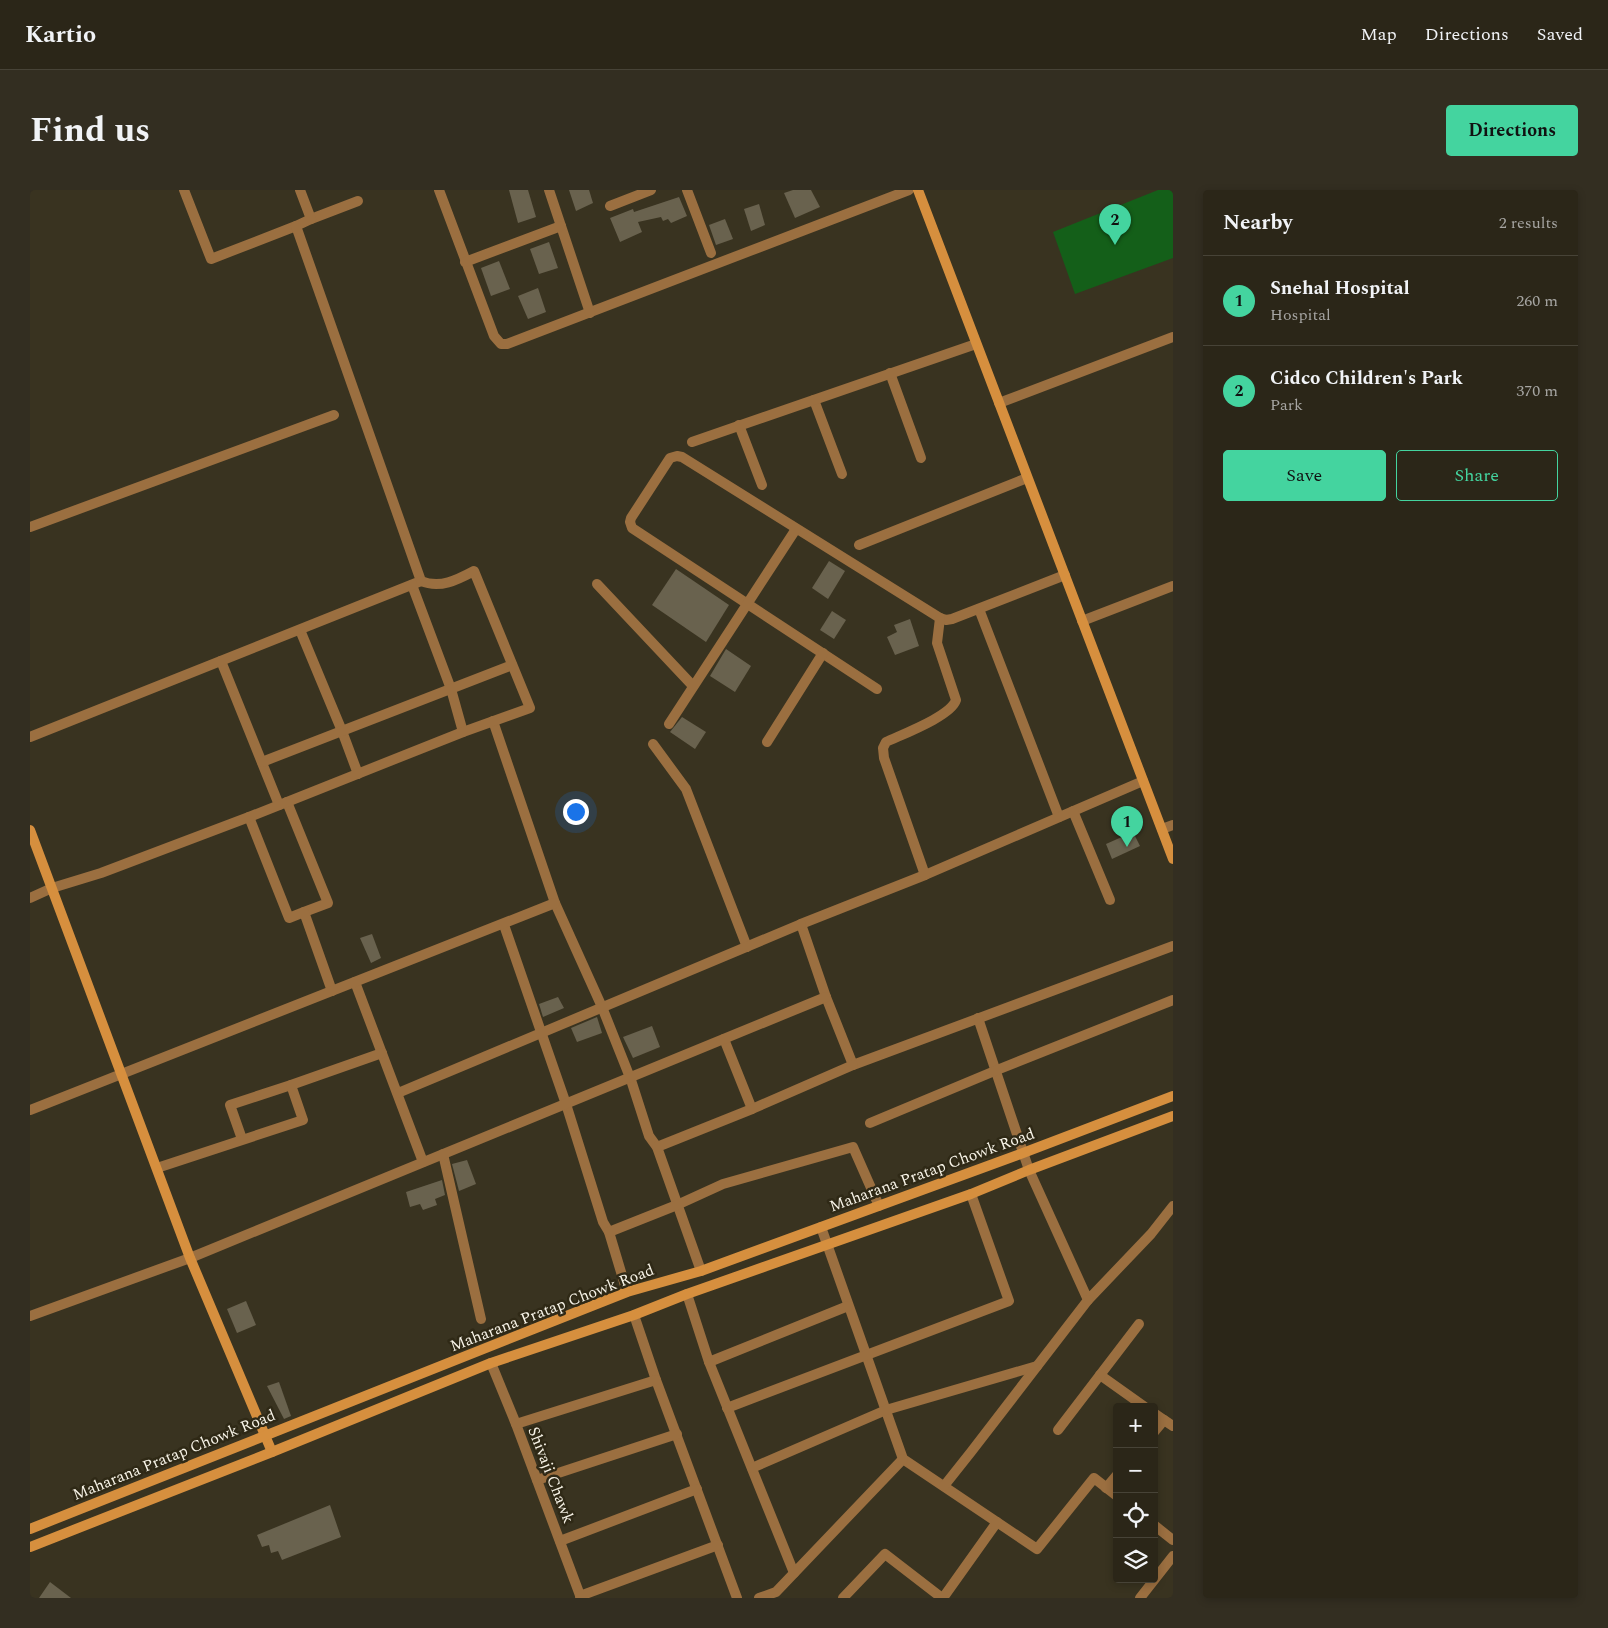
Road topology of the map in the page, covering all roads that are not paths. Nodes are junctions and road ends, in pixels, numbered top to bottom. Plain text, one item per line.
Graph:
1 (184, 190) edge
2 (300, 190) edge
3 (438, 190) edge
4 (549, 190) edge
5 (651, 190) edge
6 (687, 190) edge
7 (909, 190) edge
8 (918, 190) edge
9 (358, 201) dead end
10 (610, 206) dead end
11 (311, 219) junction
12 (296, 226) junction
13 (561, 226) junction
14 (710, 253) dead end
15 (466, 262) junction
16 (590, 313) junction
17 (1173, 337) edge
18 (976, 344) junction
19 (890, 373) junction
20 (814, 400) junction
21 (999, 403) junction
22 (334, 415) dead end
23 (740, 425) junction
24 (692, 442) dead end
25 (921, 458) dead end
26 (842, 474) dead end
27 (1027, 478) junction
28 (762, 485) dead end
29 (30, 526) edge
30 (796, 529) junction
31 (859, 544) dead end
32 (1065, 575) junction
33 (417, 583) junction
34 (597, 584) dead end
35 (1173, 586) edge
36 (747, 604) junction
37 (979, 609) junction
38 (940, 618) junction
39 (1082, 621) junction
40 (300, 630) junction
41 (823, 653) junction
42 (222, 661) junction
43 (512, 665) junction
44 (693, 686) junction
45 (451, 688) junction
46 (877, 689) dead end
47 (494, 721) junction
48 (669, 724) dead end
49 (342, 731) junction
50 (463, 732) junction
51 (30, 737) edge
52 (767, 742) dead end
53 (653, 744) dead end
54 (262, 762) junction
55 (358, 774) junction
56 (1143, 781) junction
57 (283, 804) junction
58 (1073, 811) junction
59 (249, 817) junction
60 (1059, 817) junction
61 (1173, 825) edge
62 (1162, 829) junction
63 (30, 830) edge
64 (1173, 859) edge
65 (925, 875) junction
66 (52, 888) junction
67 (30, 898) edge
68 (1110, 900) dead end
69 (555, 903) junction
70 (304, 912) junction
71 (801, 924) junction
72 (504, 925) junction
73 (1173, 946) edge
74 (747, 947) junction
75 (355, 982) junction
76 (332, 991) junction
77 (826, 997) junction
78 (1173, 1000) edge
79 (602, 1007) junction
80 (978, 1018) junction
81 (542, 1033) junction
82 (724, 1039) junction
83 (382, 1052) junction
84 (853, 1065) junction
85 (997, 1071) junction
86 (122, 1075) junction
87 (629, 1078) junction
88 (291, 1085) junction
89 (398, 1093) junction
90 (1173, 1096) edge
91 (566, 1104) junction
92 (752, 1109) junction
93 (30, 1110) edge
94 (1173, 1116) edge
95 (870, 1123) dead end
96 (242, 1139) junction
97 (657, 1147) junction
98 (1023, 1153) junction
99 (443, 1154) junction
100 (424, 1162) junction
101 (157, 1168) junction
102 (1029, 1170) junction
103 (970, 1194) junction
104 (677, 1205) junction
105 (879, 1206) junction
106 (1173, 1206) edge
107 (820, 1227) junction
108 (609, 1232) junction
109 (827, 1246) junction
110 (190, 1258) junction
111 (701, 1270) junction
112 (627, 1292) junction
113 (687, 1294) junction
114 (1088, 1300) junction
115 (848, 1306) junction
116 (634, 1315) junction
117 (30, 1316) edge
118 (481, 1319) dead end
119 (1139, 1324) dead end
120 (866, 1355) junction
121 (709, 1362) junction
122 (491, 1363) junction
123 (1037, 1366) junction
124 (1100, 1375) junction
125 (656, 1380) junction
126 (1139, 1403) edge
127 (727, 1408) junction
128 (886, 1410) junction
129 (1158, 1416) edge
130 (1164, 1420) junction
131 (516, 1424) junction
132 (1173, 1426) edge
133 (1158, 1427) edge
134 (1058, 1430) dead end
135 (676, 1434) junction
136 (265, 1435) junction
137 (272, 1452) junction
138 (903, 1459) junction
139 (752, 1468) junction
140 (537, 1480) junction
141 (1113, 1480) edge
142 (944, 1486) junction
143 (1106, 1488) junction
144 (697, 1489) junction
145 (1113, 1493) edge
146 (997, 1522) junction
147 (1158, 1528) edge
148 (30, 1529) edge
149 (1173, 1540) edge
150 (560, 1541) junction
151 (718, 1545) junction
152 (30, 1547) edge
153 (1173, 1556) edge
154 (794, 1573) junction
155 (580, 1597) edge
156 (737, 1598) edge
157 (759, 1598) edge
158 (843, 1598) edge
159 (943, 1598) edge
160 (1140, 1598) edge

1 - 12 street
2 - 11 street
3 - 15 street
4 - 13 street
5 - 10 street
6 - 14 street
7 - 16 street
8 - 18 main road
9 - 11 street
11 - 12 street
12 - 33 street
13 - 15 street
13 - 16 street
15 - 16 street
17 - 21 street
18 - 19 street
18 - 21 main road
19 - 20 street
19 - 25 street
20 - 23 street
20 - 26 street
21 - 27 main road
22 - 29 street
23 - 24 street
23 - 28 street
27 - 31 street
27 - 32 main road
30 - 36 street
30 - 36 street
30 - 38 street
32 - 37 street
32 - 39 main road
33 - 40 street
33 - 43 street
33 - 45 street
34 - 44 street
35 - 39 street
36 - 41 street
36 - 44 street
37 - 38 street
37 - 60 street
38 - 65 street
39 - 56 main road
40 - 42 street
40 - 49 street
41 - 46 street
41 - 52 street
42 - 51 street
42 - 54 street
43 - 45 street
43 - 47 street
44 - 48 street
45 - 49 street
45 - 50 street
47 - 50 street
47 - 69 street
49 - 54 street
49 - 55 street
50 - 55 street
53 - 74 street
54 - 57 street
55 - 57 street
56 - 58 street
56 - 62 main road
57 - 59 street
57 - 70 street
58 - 60 street
58 - 68 street
59 - 66 street
59 - 70 street
60 - 65 street
61 - 62 street
62 - 64 main road
63 - 66 main road
65 - 71 street
66 - 67 street
66 - 86 main road
69 - 72 street
69 - 79 street
70 - 76 street
71 - 74 street
71 - 77 street
72 - 75 street
72 - 81 street
73 - 80 street
74 - 79 street
75 - 76 street
75 - 83 street
76 - 86 street
77 - 82 street
77 - 84 street
78 - 85 street
79 - 81 street
79 - 87 street
80 - 84 street
80 - 85 street
81 - 89 street
81 - 91 street
82 - 87 street
82 - 92 street
83 - 88 street
83 - 89 street
84 - 92 street
85 - 95 street
85 - 98 street
86 - 93 street
86 - 101 main road
87 - 91 street
87 - 97 street
88 - 96 street
88 - 96 street
89 - 100 street
90 - 98 main road, Maharana Pratap Chowk Road
91 - 99 street
91 - 108 street
92 - 97 street
94 - 102 main road, Maharana Pratap Chowk Road
96 - 101 street
97 - 104 street
98 - 102 street
98 - 105 main road, Maharana Pratap Chowk Road
99 - 100 street
99 - 118 street
100 - 110 street
101 - 110 main road
102 - 103 main road, Maharana Pratap Chowk Road
102 - 114 street
103 - 109 main road, Maharana Pratap Chowk Road
103 - 120 street
104 - 105 street
104 - 108 street
104 - 111 street
105 - 107 main road, Maharana Pratap Chowk Road
106 - 114 street
107 - 109 street
107 - 111 main road, Maharana Pratap Chowk Road
108 - 112 street
109 - 113 main road, Maharana Pratap Chowk Road
109 - 115 street
110 - 117 street
110 - 136 main road
111 - 112 main road, Maharana Pratap Chowk Road
112 - 136 main road, Maharana Pratap Chowk Road
113 - 116 main road, Maharana Pratap Chowk Road
113 - 121 street
114 - 123 street
115 - 120 street
115 - 121 street
116 - 122 main road, Maharana Pratap Chowk Road
116 - 125 street
119 - 124 street
120 - 127 street
120 - 128 street
121 - 127 street
122 - 131 street, Shivaji Chawk
122 - 137 main road, Maharana Pratap Chowk Road
123 - 128 street
123 - 142 street
124 - 126 street
124 - 134 street
125 - 131 street
125 - 135 street
127 - 139 street
128 - 138 street
128 - 139 street
129 - 130 street
130 - 132 street
130 - 133 street
131 - 140 street, Shivaji Chawk
135 - 140 street
135 - 144 street
136 - 137 main road
136 - 148 main road, Maharana Pratap Chowk Road
137 - 152 main road, Maharana Pratap Chowk Road
138 - 142 street
138 - 154 street
139 - 154 street
140 - 150 street, Shivaji Chawk
141 - 143 street
142 - 146 street
143 - 145 street
143 - 146 street
144 - 150 street
144 - 151 street
146 - 159 street
147 - 149 street
150 - 155 street, Shivaji Chawk
151 - 155 street
151 - 156 street
153 - 160 street
154 - 157 street
158 - 159 street

